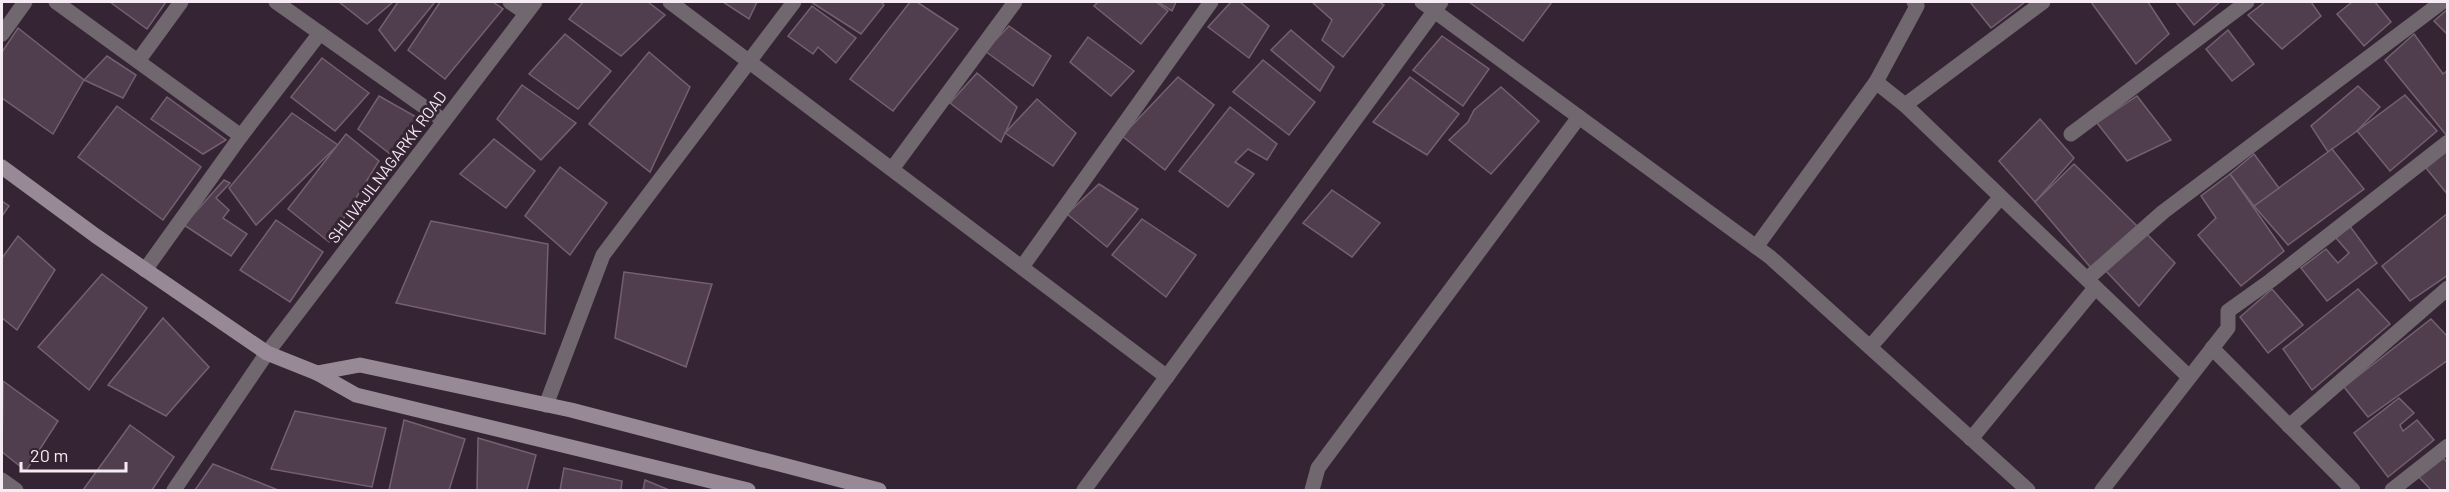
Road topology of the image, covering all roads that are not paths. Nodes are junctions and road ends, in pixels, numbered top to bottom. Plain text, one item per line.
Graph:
1 (25, 2) edge
2 (56, 2) edge
3 (181, 2) edge
4 (276, 2) edge
5 (510, 2) edge
6 (670, 2) edge
7 (794, 2) edge
8 (1015, 2) edge
9 (1211, 2) edge
10 (1914, 2) edge
11 (2043, 2) edge
12 (2247, 2) edge
13 (2442, 2) edge
14 (1433, 4) edge
15 (530, 7) edge
16 (320, 33) junction
17 (2, 34) edge
18 (138, 61) junction
19 (750, 62) junction
20 (1876, 82) junction
21 (1905, 105) junction
22 (1580, 117) junction
23 (444, 122) junction
24 (2071, 134) dead end
25 (241, 136) junction
26 (2448, 142) edge
27 (2, 167) edge
28 (892, 169) junction
29 (2000, 198) junction
30 (1756, 247) junction
31 (1022, 267) junction
32 (145, 270) junction
33 (2091, 284) junction
34 (2448, 288) edge
35 (1870, 347) junction
36 (2212, 348) junction
37 (267, 353) junction
38 (317, 374) junction
39 (1167, 377) junction
40 (2189, 377) junction
41 (546, 405) junction
42 (2289, 426) junction
43 (1971, 439) junction
44 (2448, 446) edge
45 (2, 480) edge
46 (16, 490) edge
47 (174, 490) edge
48 (748, 490) edge
49 (879, 490) edge
50 (1084, 490) edge
51 (1312, 490) edge
52 (2028, 490) edge
53 (2102, 490) edge
54 (2352, 490) edge
55 (2392, 490) edge

1 - 17 street
2 - 18 street
3 - 18 street
4 - 16 street
5 - 15 street
6 - 19 street
7 - 19 street
8 - 28 street
9 - 31 street
10 - 20 street
11 - 21 street
12 - 24 street
13 - 33 street
14 - 22 street
14 - 39 street
15 - 23 street, SHLIVAJILNAGARKK ROAD
16 - 23 street
16 - 25 street
18 - 25 street
19 - 28 street
19 - 41 street
20 - 21 street
20 - 30 street
21 - 29 street
22 - 30 street
22 - 51 street
23 - 37 street, SHLIVAJILNAGARKK ROAD
25 - 32 street
26 - 36 street
27 - 32 street
28 - 31 street
29 - 33 street
29 - 35 street
30 - 35 street
31 - 39 street
32 - 37 street
33 - 40 street
33 - 43 street
34 - 42 street
35 - 43 street
36 - 40 street
36 - 42 street
37 - 38 street
37 - 47 street, SHLIVAJILNAGARKK ROAD
38 - 41 street
38 - 48 street
39 - 50 street
40 - 53 street
41 - 49 street
42 - 54 street
43 - 52 street
44 - 55 street
45 - 46 street

